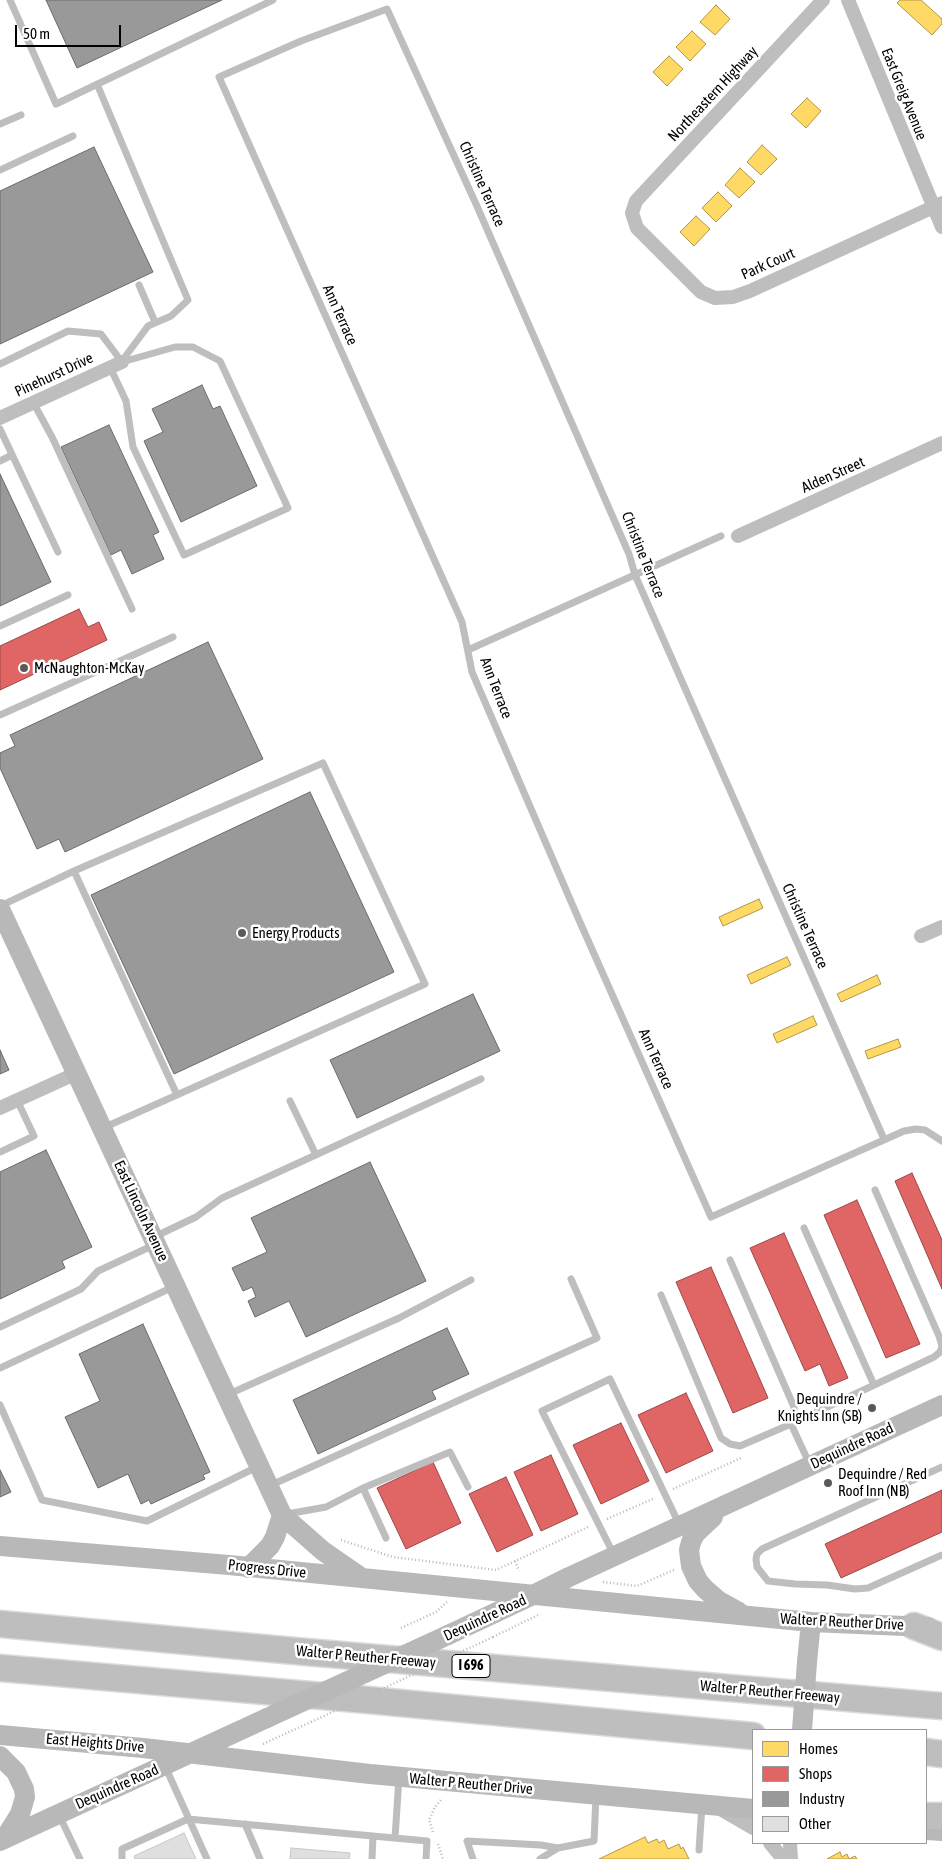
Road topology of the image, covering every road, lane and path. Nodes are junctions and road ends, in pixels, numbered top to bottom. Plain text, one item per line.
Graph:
1 (10, 0) edge
2 (273, 0) edge
3 (823, 0) edge
4 (848, 0) edge
5 (300, 41) joint
6 (97, 84) junction
7 (22, 115) dead end
8 (0, 124) edge
9 (73, 136) dead end
10 (0, 170) edge
11 (938, 204) edge
12 (632, 213) joint
13 (942, 227) edge
14 (138, 285) dead end
15 (155, 322) junction
16 (0, 364) edge
17 (116, 364) junction
18 (33, 402) junction
19 (0, 418) edge
20 (0, 429) edge
21 (942, 443) edge
22 (12, 455) junction
23 (0, 461) edge
24 (721, 536) dead end
25 (738, 536) dead end
26 (58, 552) dead end
27 (636, 575) junction
28 (68, 595) dead end
29 (132, 609) dead end
30 (0, 626) edge
31 (173, 638) dead end
32 (468, 650) junction
33 (0, 715) edge
34 (74, 872) junction
35 (0, 907) edge
36 (942, 927) edge
37 (921, 936) dead end
38 (76, 1073) junction
39 (481, 1080) dead end
40 (177, 1095) junction
41 (18, 1100) junction
42 (290, 1101) dead end
43 (0, 1108) edge
44 (102, 1128) junction
45 (884, 1139) junction
46 (942, 1141) edge
47 (0, 1152) edge
48 (316, 1155) junction
49 (875, 1190) dead end
50 (804, 1228) dead end
51 (155, 1240) junction
52 (730, 1260) dead end
53 (571, 1279) dead end
54 (471, 1280) dead end
55 (176, 1286) junction
56 (662, 1295) dead end
57 (0, 1327) edge
58 (0, 1368) edge
59 (874, 1385) junction
60 (226, 1396) junction
61 (0, 1404) edge
62 (942, 1405) edge
63 (791, 1424) junction
64 (743, 1457) dead end
65 (810, 1465) junction
66 (259, 1466) junction
67 (942, 1467) edge
68 (269, 1486) junction
69 (468, 1486) dead end
70 (363, 1488) junction
71 (664, 1493) junction
72 (725, 1506) junction
73 (282, 1515) junction
74 (598, 1523) junction
75 (680, 1527) junction
76 (386, 1538) dead end
77 (341, 1540) dead end
78 (0, 1546) edge
79 (942, 1555) edge
80 (614, 1556) junction
81 (515, 1562) junction
82 (683, 1566) dead end
83 (248, 1568) junction
84 (519, 1571) dead end
85 (363, 1579) junction
86 (603, 1582) dead end
87 (533, 1596) junction
88 (452, 1598) dead end
89 (538, 1615) dead end
90 (743, 1615) junction
91 (812, 1622) junction
92 (0, 1624) edge
93 (914, 1626) junction
94 (401, 1628) dead end
95 (942, 1628) edge
96 (942, 1637) edge
97 (0, 1668) edge
98 (942, 1706) edge
99 (802, 1729) edge
100 (0, 1735) edge
101 (752, 1736) edge
102 (261, 1745) dead end
103 (927, 1752) edge
104 (190, 1754) junction
105 (942, 1754) edge
106 (0, 1756) edge
107 (165, 1766) junction
108 (399, 1777) junction
109 (596, 1795) junction
110 (441, 1800) dead end
111 (707, 1805) junction
112 (752, 1809) edge
113 (58, 1814) junction
114 (927, 1816) edge
115 (942, 1816) edge
116 (188, 1819) junction
117 (245, 1824) junction
118 (752, 1827) edge
119 (927, 1830) edge
120 (942, 1831) edge
121 (373, 1836) junction
122 (395, 1838) junction
123 (2, 1840) edge
124 (771, 1844) edge
125 (790, 1844) edge
126 (558, 1848) junction
127 (699, 1850) dead end
128 (80, 1859) edge
129 (122, 1859) edge
130 (207, 1859) edge
131 (260, 1859) edge
132 (372, 1859) edge
133 (426, 1859) edge
134 (444, 1859) edge
135 (473, 1859) edge
136 (540, 1859) edge
137 (784, 1859) edge
138 (791, 1859) edge

1 - 6 lane
2 - 6 lane
3 - 12 street, Northeastern Highway
4 - 11 street, East Greig Avenue
5 - 27 lane, Christine Terrace
5 - 32 lane, Ann Terrace
6 - 15 lane
7 - 8 lane
9 - 10 lane
11 - 12 street, Park Court
11 - 13 street, East Greig Avenue
14 - 15 lane
15 - 17 lane
16 - 17 lane
17 - 17 lane
17 - 18 street, Pinehurst Drive
18 - 19 street, Pinehurst Drive
18 - 29 lane
20 - 22 lane
21 - 25 street, Alden Street
22 - 23 lane
22 - 26 lane
24 - 27 lane
27 - 32 lane
27 - 45 lane, Christine Terrace
28 - 30 lane
31 - 33 lane
32 - 45 lane, Ann Terrace
34 - 35 lane
34 - 40 lane
34 - 40 lane
35 - 38 main road, East Lincoln Avenue
36 - 37 street
38 - 41 street
38 - 44 main road, East Lincoln Avenue
39 - 48 lane
40 - 44 lane
41 - 43 street
41 - 47 lane
42 - 48 lane
44 - 51 main road, East Lincoln Avenue
45 - 46 lane
48 - 51 lane
49 - 59 lane
50 - 59 lane
51 - 55 main road, East Lincoln Avenue
51 - 57 lane
52 - 63 lane
53 - 68 lane
54 - 60 lane
55 - 58 lane
55 - 60 main road, East Lincoln Avenue
56 - 63 lane
59 - 63 lane
60 - 66 main road, East Lincoln Avenue
61 - 66 lane
62 - 65 main road, Dequindre Road
63 - 65 lane
64 - 71 path
65 - 72 main road, Dequindre Road
66 - 68 main road, East Lincoln Avenue
67 - 79 lane
68 - 73 main road, East Lincoln Avenue
69 - 70 lane
70 - 73 lane
70 - 76 lane
71 - 74 path
71 - 74 lane
71 - 75 lane
72 - 75 main road, Dequindre Road
72 - 90 main road
73 - 83 main road
73 - 85 main road, East Lincoln Avenue
74 - 80 lane
74 - 81 path
75 - 80 main road, Dequindre Road
77 - 81 path
78 - 83 main road, Progress Drive
80 - 87 main road, Dequindre Road
81 - 84 path
82 - 86 path
83 - 85 main road, Progress Drive
85 - 87 main road, Progress Drive
87 - 90 main road, Walter P Reuther Drive
87 - 104 main road, Dequindre Road, bridge
88 - 94 path
89 - 102 path, bridge
90 - 91 main road, Walter P Reuther Drive
91 - 93 main road, Walter P Reuther Drive
91 - 99 main road, bridge
92 - 98 highway, Walter P Reuther Freeway / I 696
93 - 95 main road, Walter P Reuther Drive
93 - 96 highway
97 - 101 highway
100 - 104 main road, East Heights Drive
103 - 105 highway
104 - 107 main road, Dequindre Road
104 - 108 main road, Walter P Reuther Drive
106 - 123 main road
107 - 113 main road, Dequindre Road
107 - 116 lane
108 - 109 main road, Walter P Reuther Drive
108 - 122 lane
109 - 111 main road, Walter P Reuther Drive
109 - 126 lane
110 - 134 path
111 - 112 main road, Walter P Reuther Drive
111 - 118 street
111 - 127 lane
113 - 123 main road, Dequindre Road
113 - 128 lane
114 - 115 highway
116 - 117 lane
116 - 129 lane
116 - 130 lane
117 - 121 lane
117 - 131 lane
119 - 120 main road
121 - 122 lane
121 - 132 lane
122 - 133 lane
124 - 137 street
125 - 138 street
126 - 135 lane
126 - 136 lane

